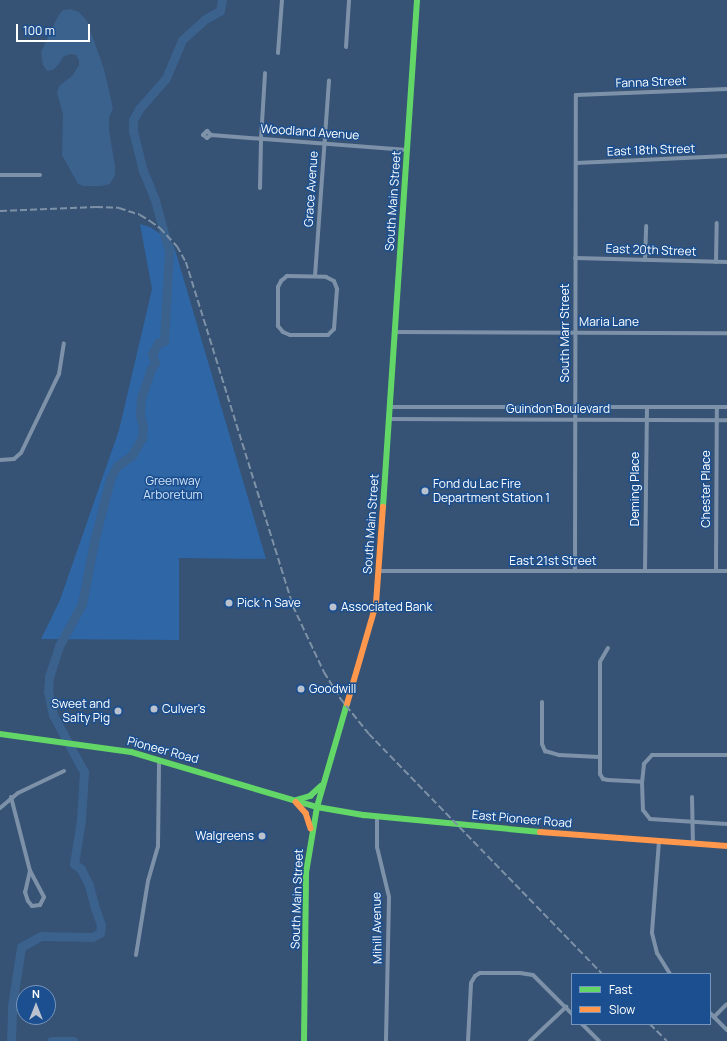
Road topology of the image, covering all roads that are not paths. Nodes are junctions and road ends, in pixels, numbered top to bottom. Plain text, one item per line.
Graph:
1 (282, 0) edge
2 (349, 0) edge
3 (417, 0) edge
4 (346, 47) dead end
5 (278, 53) dead end
6 (265, 73) dead end
7 (329, 80) dead end
8 (727, 89) edge
9 (576, 95) joint
10 (210, 135) dead end
11 (260, 139) junction
12 (324, 144) junction
13 (407, 150) junction
14 (727, 156) edge
15 (576, 163) junction
16 (0, 175) edge
17 (40, 175) dead end
18 (260, 188) dead end
19 (717, 223) dead end
20 (646, 226) dead end
21 (575, 258) junction
22 (646, 260) junction
23 (716, 262) junction
24 (727, 262) edge
25 (315, 276) junction
26 (394, 332) junction
27 (575, 332) junction
28 (727, 333) edge
29 (64, 343) dead end
30 (389, 407) junction
31 (717, 407) junction
32 (727, 407) edge
33 (574, 408) junction
34 (647, 408) junction
35 (388, 419) junction
36 (574, 419) junction
37 (646, 419) junction
38 (716, 420) junction
39 (727, 420) edge
40 (0, 460) edge
41 (378, 571) junction
42 (575, 571) junction
43 (645, 571) junction
44 (716, 571) junction
45 (727, 571) edge
46 (608, 648) dead end
47 (542, 702) dead end
48 (0, 734) edge
49 (727, 755) edge
50 (599, 757) junction
51 (159, 760) junction
52 (64, 771) dead end
53 (324, 782) junction
54 (642, 782) junction
55 (11, 797) junction
56 (692, 797) dead end
57 (294, 800) junction
58 (317, 807) junction
59 (0, 808) edge
60 (377, 817) junction
61 (692, 822) junction
62 (727, 824) edge
63 (312, 832) junction
64 (659, 841) junction
65 (693, 843) junction
66 (727, 846) edge
67 (30, 871) junction
68 (136, 955) dead end
69 (669, 973) edge
70 (727, 1004) edge
71 (566, 1007) junction
72 (571, 1013) edge
73 (711, 1014) edge
74 (714, 1017) junction
75 (583, 1025) edge
76 (727, 1030) edge
77 (304, 1041) edge
78 (386, 1041) edge
79 (468, 1041) edge
80 (530, 1041) edge
81 (599, 1041) edge

1 - 5 street
2 - 4 street
3 - 13 main road, South Main Street
6 - 11 street
7 - 12 street, Grace Avenue
8 - 9 street, Fanna Street
9 - 15 street, South Marr Street
10 - 11 street, Woodland Avenue
11 - 12 street, Woodland Avenue
11 - 18 street
12 - 13 street, Woodland Avenue
12 - 25 street, Grace Avenue
13 - 26 main road, South Main Street
14 - 15 street, East 18th Street
15 - 21 street, South Marr Street
16 - 17 street
19 - 23 street
20 - 22 street
21 - 22 street, East 20th Street
21 - 27 street, South Marr Street
22 - 23 street, East 20th Street
23 - 24 street, East 20th Street
25 - 25 street
26 - 27 street, Maria Lane
26 - 30 main road, South Main Street
27 - 28 street, Maria Lane
27 - 33 street, South Marr Street
29 - 40 street
30 - 33 street, Guindon Boulevard
30 - 35 main road, South Main Street
31 - 32 street, Guindon Boulevard
31 - 34 street, Guindon Boulevard
31 - 38 street, Chester Place
33 - 34 street, Guindon Boulevard
33 - 36 street, South Marr Street
34 - 37 street, Deming Place
35 - 36 street, Guindon Boulevard
35 - 41 main road, South Main Street
36 - 37 street, Guindon Boulevard
36 - 42 street, South Marr Street
37 - 38 street, Guindon Boulevard
37 - 43 street, Deming Place
38 - 39 street, Guindon Boulevard
38 - 44 street, Chester Place
41 - 42 street, East 21st Street
41 - 53 main road, South Main Street
42 - 43 street, East 21st Street
43 - 44 street, East 21st Street
44 - 45 street, East 21st Street
46 - 50 street
47 - 50 street
48 - 51 main road, Pioneer Road
49 - 54 street
50 - 54 street
51 - 57 main road, Pioneer Road
51 - 68 street
52 - 55 street
53 - 57 main road
53 - 58 main road, South Main Street
54 - 61 street
55 - 59 street
55 - 67 street
56 - 61 street
57 - 58 main road, Pioneer Road
57 - 63 main road
58 - 60 main road, East Pioneer Road
58 - 63 main road, South Main Street
60 - 64 main road, East Pioneer Road
60 - 78 street, Mihill Avenue
61 - 62 street
61 - 65 street
63 - 77 main road, South Main Street
64 - 65 main road, East Pioneer Road
64 - 69 street
65 - 66 main road, East Pioneer Road
67 - 67 street
70 - 74 street
71 - 72 street
71 - 79 street
71 - 80 street
73 - 74 street
74 - 76 street
75 - 81 street

